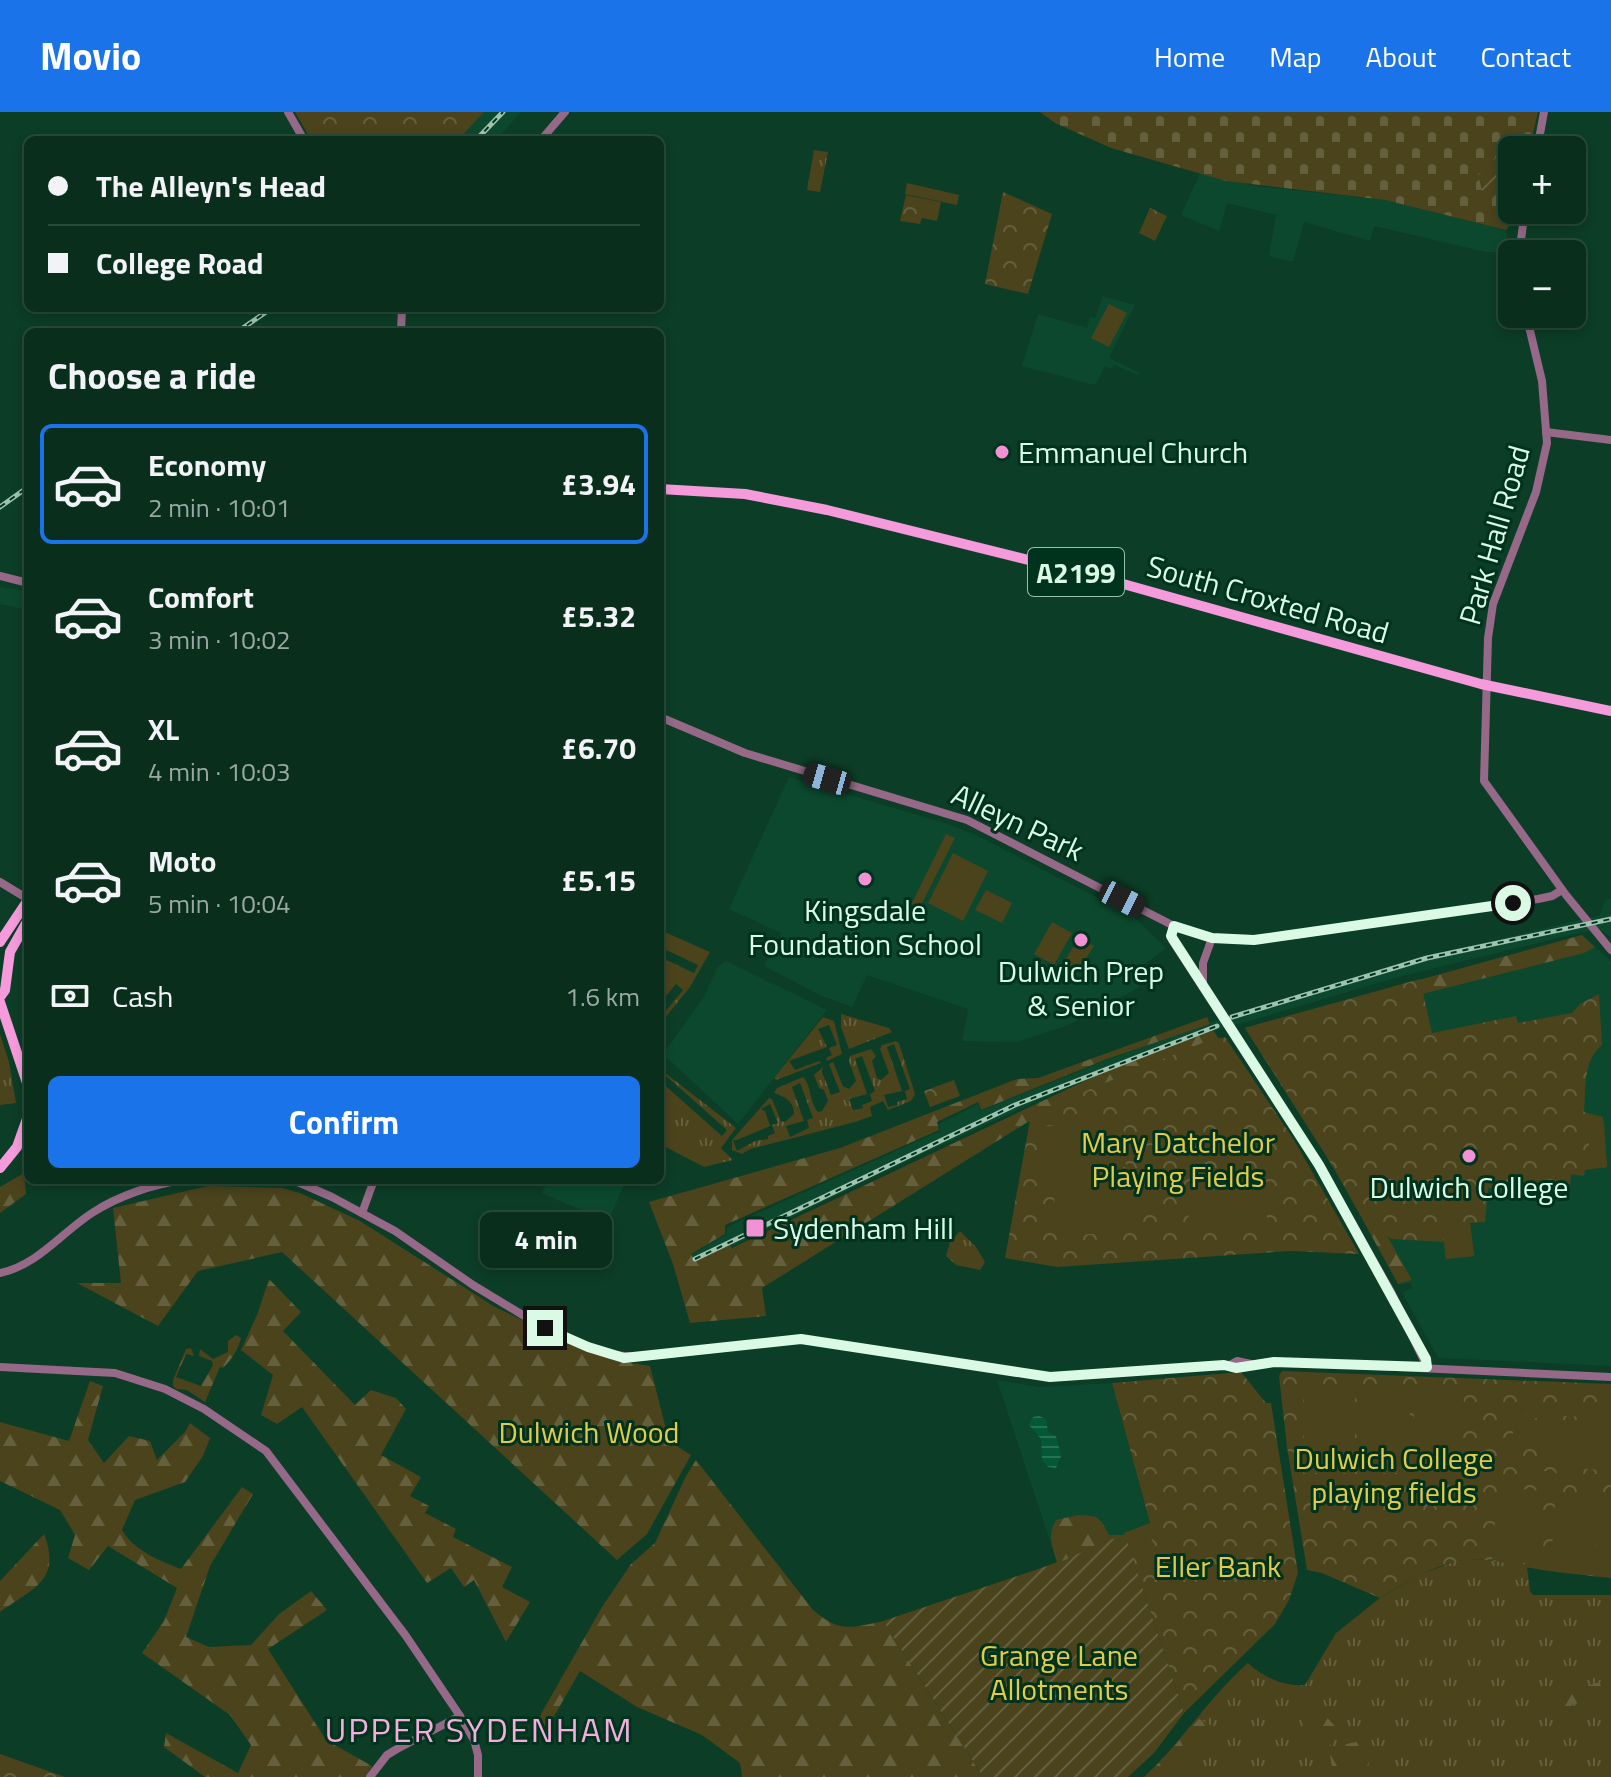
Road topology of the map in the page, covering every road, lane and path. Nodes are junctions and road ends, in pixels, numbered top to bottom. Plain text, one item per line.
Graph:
1 (288, 112) edge
2 (565, 112) edge
3 (1544, 112) edge
4 (302, 136) edge
5 (544, 136) edge
6 (1540, 136) edge
7 (1529, 328) edge
8 (1546, 432) junction
9 (1611, 440) edge
10 (664, 489) edge
11 (0, 576) edge
12 (24, 582) edge
13 (1486, 686) junction
14 (1611, 711) edge
15 (664, 719) edge
16 (0, 882) edge
17 (1562, 890) junction
18 (24, 897) edge
19 (24, 905) edge
20 (1174, 926) junction
21 (24, 927) edge
22 (1212, 938) junction
23 (0, 942) edge
24 (1611, 950) edge
25 (1203, 988) junction
26 (0, 1000) edge
27 (24, 1074) edge
28 (24, 1126) edge
29 (0, 1168) edge
30 (168, 1184) edge
31 (301, 1184) edge
32 (373, 1184) edge
33 (362, 1213) junction
34 (0, 1273) edge
35 (0, 1367) edge
36 (1427, 1367) junction
37 (1611, 1377) edge
38 (460, 1716) junction
39 (370, 1777) edge
40 (478, 1777) edge

1 - 4 street
2 - 5 street
3 - 6 street
7 - 8 street, Park Hall Road
8 - 9 street
8 - 13 street, Park Hall Road
10 - 13 main road, South Croxted Road / A2199
11 - 12 street
13 - 14 main road, A2199
13 - 17 street, Park Hall Road
15 - 20 street, Alleyn Park
16 - 18 street
17 - 22 street, Alleyn Park
17 - 24 street
19 - 23 main road
20 - 22 street, Alleyn Park
20 - 25 street
21 - 26 main road
22 - 25 street
25 - 36 street, bridge
26 - 27 main road
28 - 29 main road
30 - 34 street
31 - 33 street
32 - 33 street
33 - 36 street
35 - 38 street
36 - 37 street
38 - 39 street
38 - 40 street

